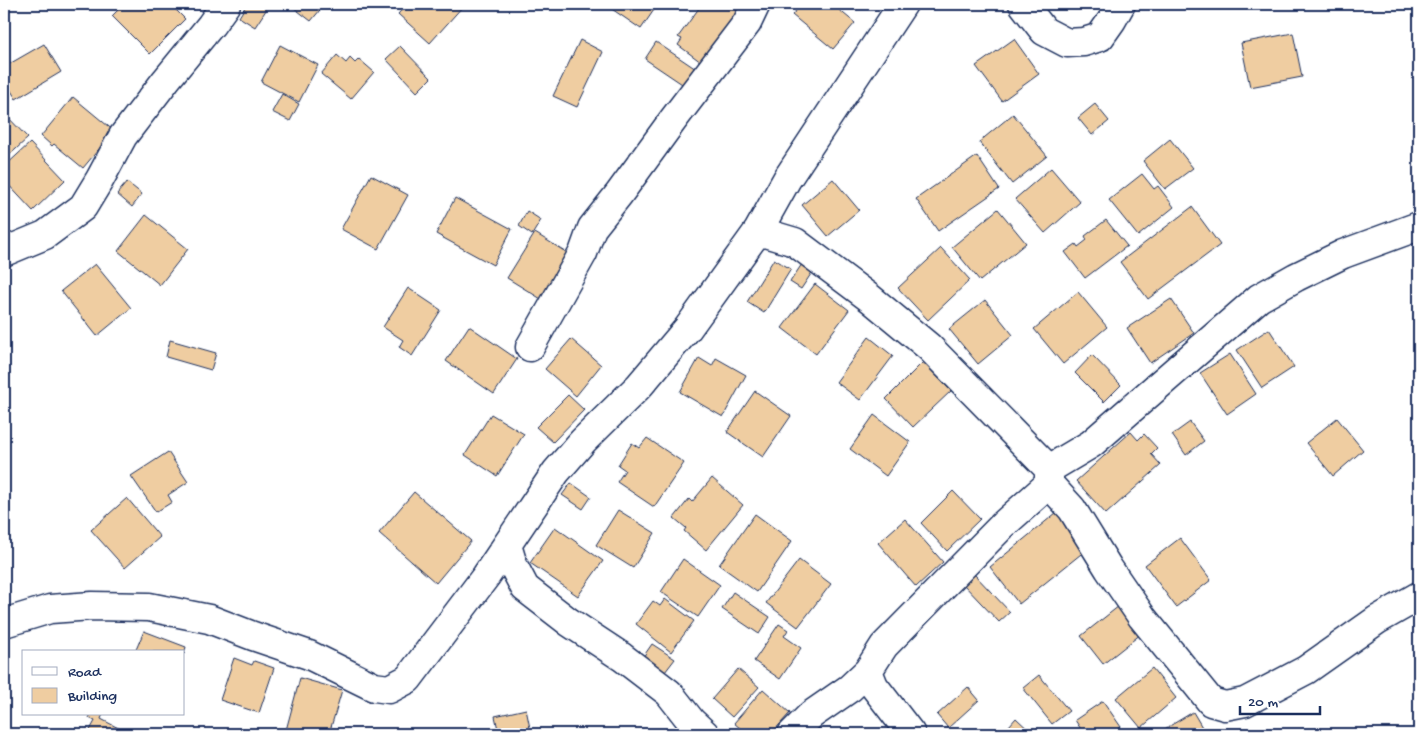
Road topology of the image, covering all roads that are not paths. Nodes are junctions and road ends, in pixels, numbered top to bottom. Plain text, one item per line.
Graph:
1 (226, 4) edge
2 (756, 4) edge
3 (903, 4) edge
4 (1023, 4) edge
5 (1121, 4) edge
6 (1419, 226) edge
7 (758, 231) junction
8 (4, 252) edge
9 (530, 346) dead end
10 (1049, 476) junction
11 (507, 545) junction
12 (1419, 596) edge
13 (4, 623) edge
14 (868, 671) junction
15 (694, 730) edge
16 (792, 734) edge
17 (911, 734) edge

1 - 8 street
2 - 9 street
3 - 7 street
4 - 5 street
6 - 10 street
7 - 10 street
7 - 11 street
10 - 12 street
10 - 14 street
11 - 13 street
11 - 15 street
14 - 16 street
14 - 17 street

